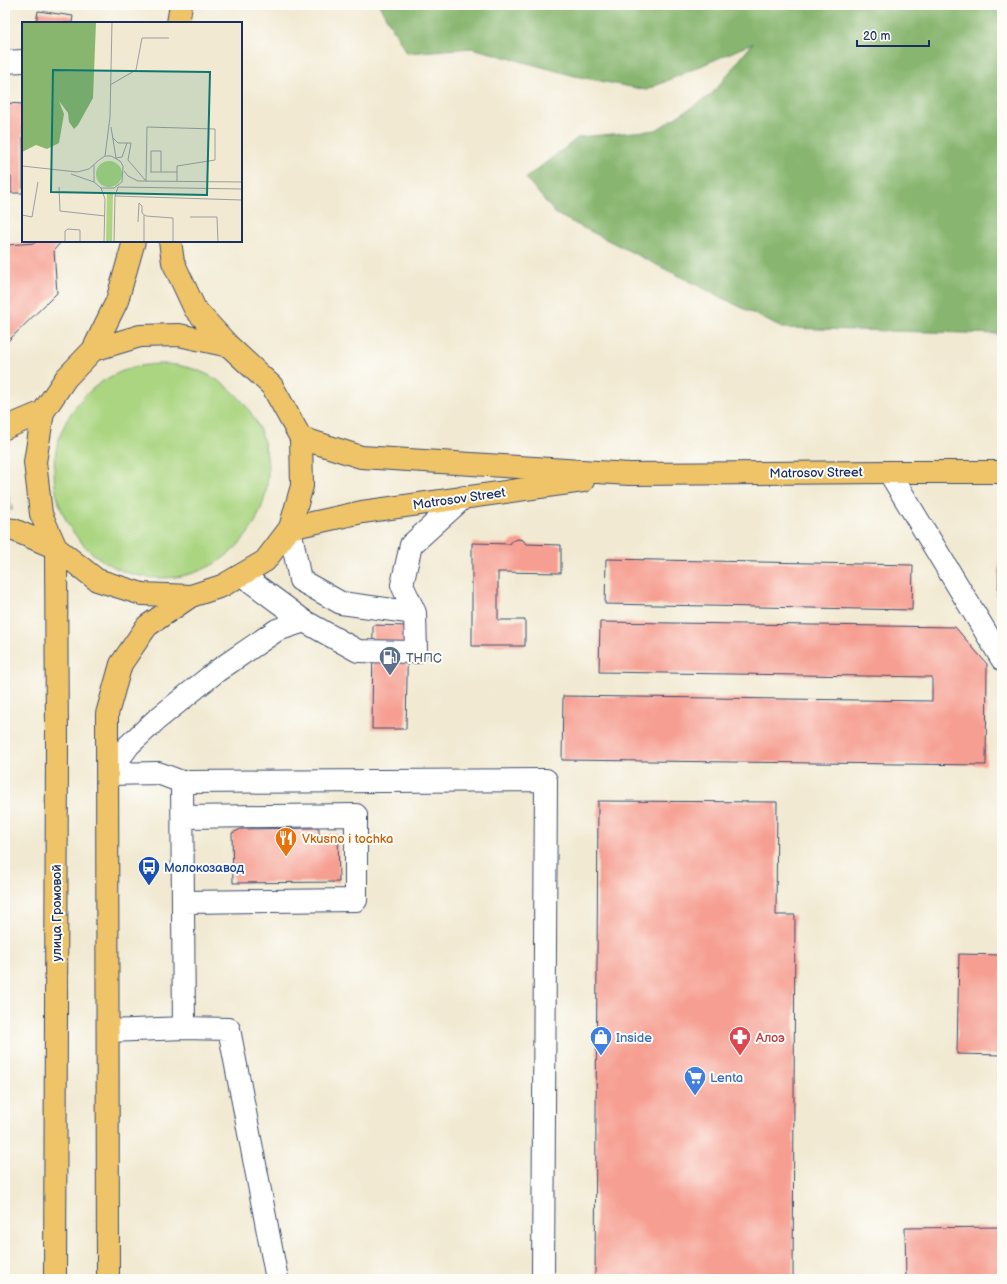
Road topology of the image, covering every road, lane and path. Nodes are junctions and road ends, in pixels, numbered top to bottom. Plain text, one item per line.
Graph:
1 (181, 5) edge
2 (178, 22) edge
3 (22, 61) edge
4 (5, 62) edge
5 (134, 242) edge
6 (170, 242) edge
7 (229, 346) junction
8 (93, 350) junction
9 (43, 412) junction
10 (5, 428) edge
11 (301, 438) junction
12 (889, 472) junction
13 (1002, 472) edge
14 (629, 474) junction
15 (464, 497) junction
16 (290, 528) junction
17 (5, 529) edge
18 (56, 548) junction
19 (242, 575) junction
20 (191, 596) junction
21 (415, 613) junction
22 (304, 621) junction
23 (1002, 659) edge
24 (108, 774) junction
25 (182, 782) junction
26 (183, 817) junction
27 (183, 902) junction
28 (184, 1028) junction
29 (109, 1031) junction
30 (55, 1279) edge
31 (108, 1279) edge
32 (277, 1279) edge
33 (543, 1279) edge

1 - 2 main road
3 - 4 lane
5 - 8 main road
6 - 7 main road
7 - 8 main road
7 - 11 main road
8 - 9 main road
9 - 10 main road
9 - 18 main road
11 - 14 main road, Matrosov Street
11 - 16 main road
12 - 13 main road, Matrosov Street
12 - 14 main road, Matrosov Street
12 - 23 lane
14 - 15 main road, Matrosov Street
15 - 16 main road, Matrosov Street
15 - 21 lane
16 - 19 main road
16 - 21 lane
17 - 18 main road
18 - 20 main road
18 - 30 main road, улица Громовой
19 - 20 main road
19 - 22 lane
20 - 24 main road
21 - 22 lane
22 - 24 lane
24 - 25 lane
24 - 29 main road
25 - 26 lane
25 - 33 lane
26 - 27 lane
26 - 27 lane
27 - 28 lane
28 - 29 lane
28 - 32 lane
29 - 31 main road

